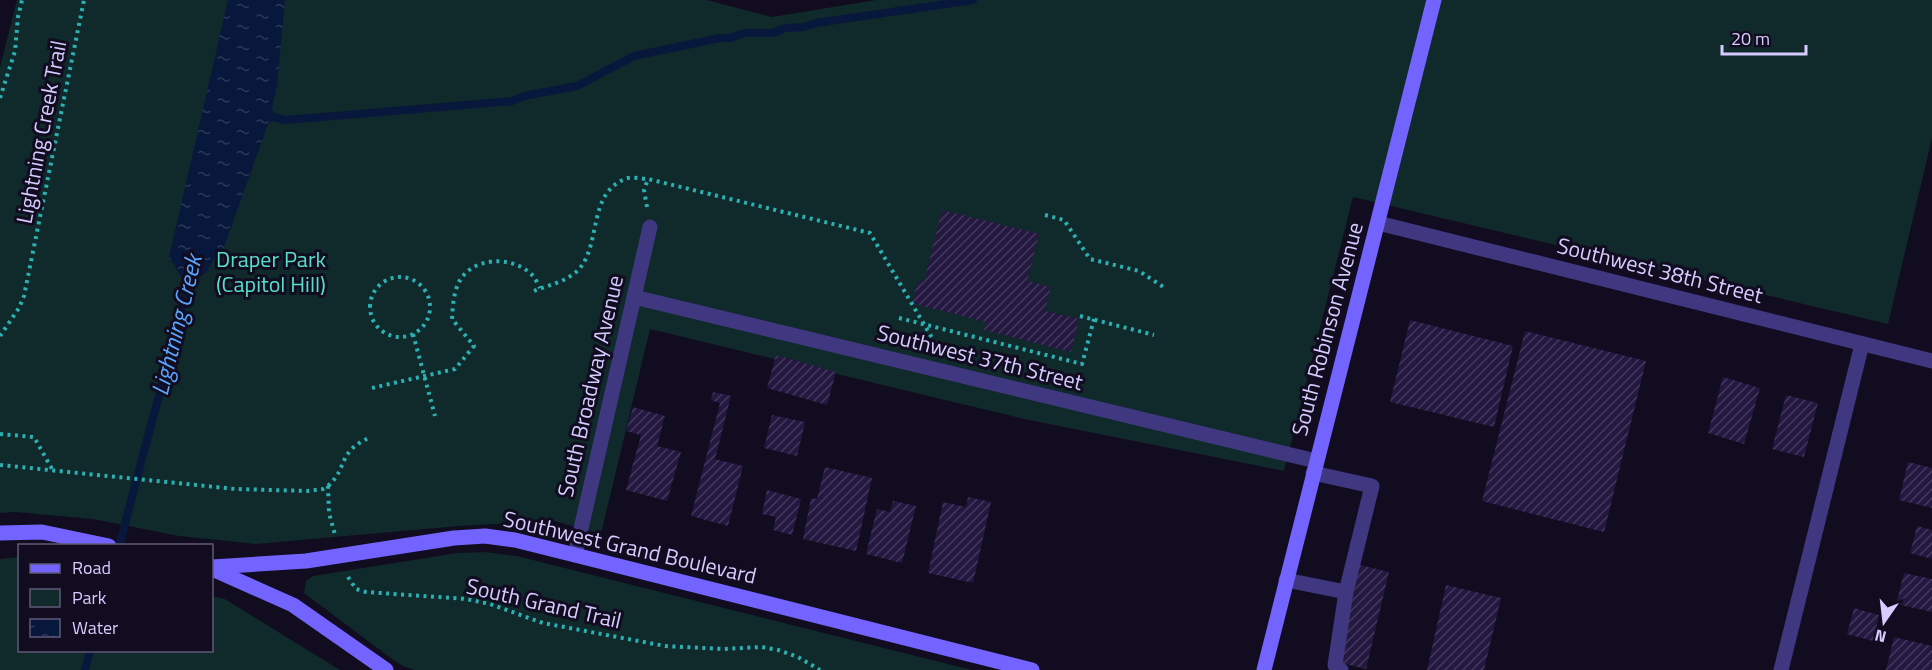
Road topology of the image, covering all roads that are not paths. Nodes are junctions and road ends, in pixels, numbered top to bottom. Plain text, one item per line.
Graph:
1 (1434, 0) edge
2 (1378, 223) junction
3 (650, 227) road end
4 (634, 297) junction
5 (1862, 344) junction
6 (1932, 361) edge
7 (1314, 467) junction
8 (0, 532) edge
9 (101, 544) edge
10 (575, 555) junction
11 (213, 568) edge
12 (213, 568) edge
13 (1286, 580) junction
14 (1346, 592) junction
15 (386, 670) edge
16 (1032, 670) edge
17 (1264, 670) edge
18 (1341, 670) edge
19 (1781, 670) edge

1 - 2 street, South Robinson Avenue
2 - 5 street, Southwest 38th Street
2 - 7 street, South Robinson Avenue
3 - 4 street, South Broadway Avenue
4 - 7 street, Southwest 37th Street
4 - 10 street, South Broadway Avenue
5 - 6 street, Southwest 38th Street
5 - 19 street
7 - 13 street, South Robinson Avenue
7 - 14 street, Southwest 37th Street
8 - 9 street
10 - 11 street, Southwest Grand Boulevard
10 - 16 street, Southwest Grand Boulevard
12 - 15 street, Southwest Grand Boulevard
13 - 14 street
13 - 17 street, South Robinson Avenue
14 - 18 street

